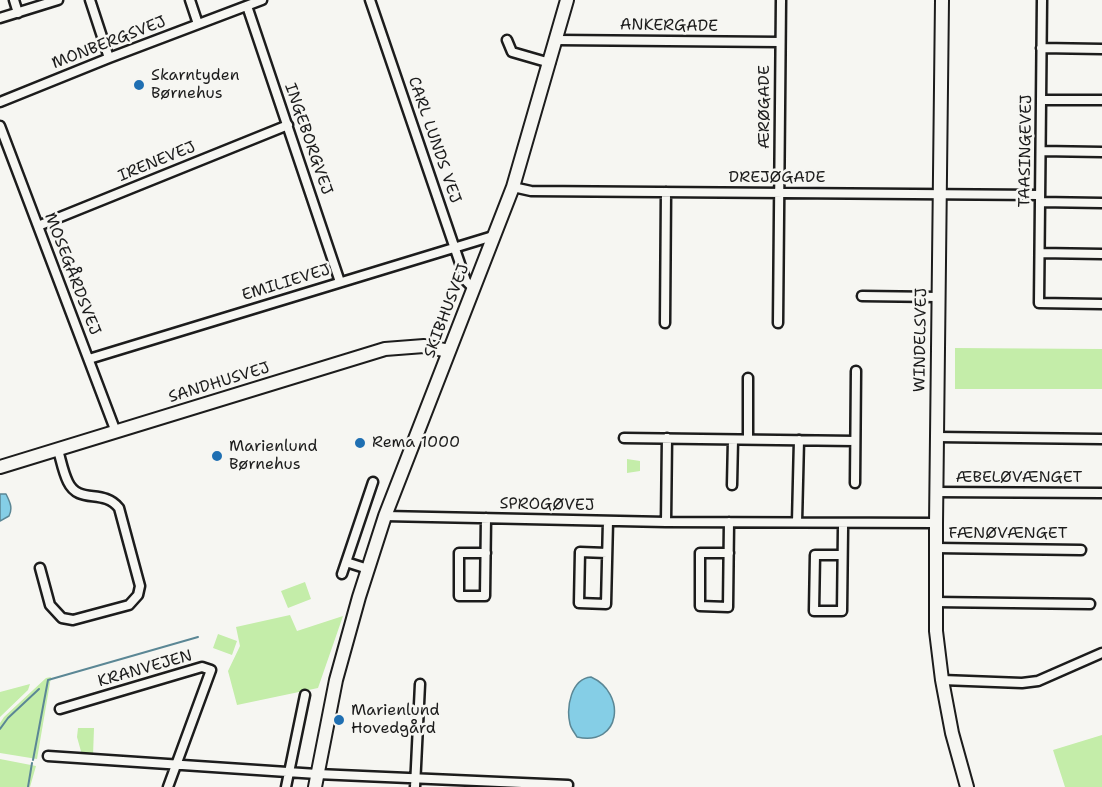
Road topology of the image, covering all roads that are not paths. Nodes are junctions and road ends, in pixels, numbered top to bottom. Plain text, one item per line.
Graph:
1 (14, 0) edge
2 (58, 0) edge
3 (90, 0) edge
4 (190, 0) edge
5 (262, 0) edge
6 (370, 0) edge
7 (567, 0) edge
8 (781, 0) edge
9 (942, 0) edge
10 (1042, 0) edge
11 (247, 6) junction
12 (18, 13) junction
13 (0, 18) edge
14 (198, 24) junction
15 (507, 40) dead end
16 (557, 40) junction
17 (780, 42) junction
18 (1041, 48) junction
19 (1102, 49) edge
20 (109, 58) junction
21 (550, 63) junction
22 (1041, 100) junction
23 (1102, 100) edge
24 (0, 102) edge
25 (288, 124) junction
26 (0, 126) edge
27 (1041, 151) junction
28 (1102, 152) edge
29 (513, 187) junction
30 (666, 192) junction
31 (779, 193) junction
32 (940, 195) junction
33 (1040, 198) junction
34 (1102, 203) edge
35 (38, 226) junction
36 (493, 236) junction
37 (454, 247) junction
38 (1040, 253) junction
39 (1102, 254) edge
40 (340, 282) junction
41 (473, 288) junction
42 (862, 296) dead end
43 (938, 297) junction
44 (1102, 304) edge
45 (665, 322) dead end
46 (778, 323) dead end
47 (449, 351) junction
48 (89, 359) junction
49 (856, 371) dead end
50 (748, 378) dead end
51 (116, 432) junction
52 (937, 437) junction
53 (624, 438) dead end
54 (667, 438) junction
55 (748, 439) junction
56 (1102, 439) edge
57 (733, 440) junction
58 (799, 440) junction
59 (855, 441) junction
60 (58, 450) junction
61 (0, 467) edge
62 (374, 482) dead end
63 (855, 483) dead end
64 (732, 485) dead end
65 (936, 492) junction
66 (1102, 494) edge
67 (385, 516) junction
68 (486, 519) junction
69 (608, 521) junction
70 (666, 522) junction
71 (729, 522) junction
72 (798, 522) junction
73 (843, 523) junction
74 (936, 523) junction
75 (936, 548) junction
76 (1081, 550) dead end
77 (486, 553) junction
78 (607, 553) junction
79 (729, 554) junction
80 (842, 555) junction
81 (346, 562) junction
82 (40, 568) dead end
83 (368, 569) junction
84 (342, 574) dead end
85 (935, 602) junction
86 (1090, 604) dead end
87 (1102, 652) edge
88 (942, 680) junction
89 (420, 684) dead end
90 (305, 695) dead end
91 (60, 709) dead end
92 (48, 756) dead end
93 (177, 765) junction
94 (288, 772) junction
95 (316, 774) junction
96 (416, 782) edge
97 (568, 785) dead end
98 (168, 787) edge
99 (286, 787) edge
100 (315, 787) edge
101 (967, 787) edge

1 - 12 street
2 - 12 street
3 - 20 street
4 - 14 street
5 - 11 street, MONBERGSVEJ
6 - 37 street, CARL LUNDS VEJ
7 - 16 street, SKIBHUSVEJ
8 - 17 street, ÆRØGADE
9 - 32 street, WINDELSVEJ
10 - 18 street, TAASINGEVEJ
11 - 14 street, MONBERGSVEJ
11 - 25 street, INGEBORGVEJ
12 - 13 street
14 - 20 street, MONBERGSVEJ
15 - 21 street
16 - 17 street, ANKERGADE
16 - 21 street, SKIBHUSVEJ
17 - 31 street, ÆRØGADE
18 - 19 street
18 - 22 street, TAASINGEVEJ
20 - 24 street, MONBERGSVEJ
21 - 29 street, SKIBHUSVEJ
22 - 23 street
22 - 27 street, TAASINGEVEJ
25 - 35 street, IRENEVEJ
25 - 40 street, INGEBORGVEJ
26 - 35 street, MOSEGÅRDSVEJ
27 - 28 street
27 - 33 street, TAASINGEVEJ
29 - 30 street, DREJØGADE
29 - 36 street, SKIBHUSVEJ
30 - 31 street, DREJØGADE
30 - 45 street
31 - 32 street, DREJØGADE
31 - 46 street, ÆRØGADE
32 - 33 street, DREJØGADE
32 - 43 street, WINDELSVEJ
33 - 34 street, DREJØGADE
33 - 38 street, TAASINGEVEJ
35 - 48 street, MOSEGÅRDSVEJ
36 - 37 street, EMILIEVEJ
36 - 41 street, SKIBHUSVEJ
37 - 40 street, EMILIEVEJ
37 - 41 street, CARL LUNDS VEJ
38 - 39 street
38 - 44 street, TAASINGEVEJ
40 - 48 street, EMILIEVEJ
41 - 47 street, SKIBHUSVEJ
42 - 43 street
43 - 52 street, WINDELSVEJ
47 - 51 street, SANDHUSVEJ
47 - 67 street, SKIBHUSVEJ
48 - 51 street, MOSEGÅRDSVEJ
49 - 59 street
50 - 55 street
51 - 60 street, SANDHUSVEJ
52 - 56 street
52 - 65 street, WINDELSVEJ
53 - 54 street
54 - 57 street
54 - 70 street
55 - 57 street
55 - 58 street
57 - 64 street
58 - 59 street
58 - 72 street
59 - 63 street
60 - 61 street, SANDHUSVEJ
60 - 82 street
62 - 81 street
65 - 66 street, ÆBELØVÆNGET
65 - 74 street, WINDELSVEJ
67 - 68 street, SPROGØVEJ
67 - 83 street, SKIBHUSVEJ
68 - 69 street, SPROGØVEJ
68 - 77 street, SPROGØVEJ
69 - 70 street, SPROGØVEJ
69 - 78 street, SPROGØVEJ
70 - 71 street, SPROGØVEJ
71 - 72 street, SPROGØVEJ
71 - 79 street
72 - 73 street, SPROGØVEJ
73 - 74 street, SPROGØVEJ
73 - 80 street
74 - 75 street, WINDELSVEJ
75 - 76 street, FÆNØVÆNGET
75 - 85 street, WINDELSVEJ
77 - 77 street, SPROGØVEJ
78 - 78 street, SPROGØVEJ
79 - 79 street
80 - 80 street
81 - 83 street
81 - 84 street
83 - 95 street, SKIBHUSVEJ
85 - 86 street
85 - 88 street, WINDELSVEJ
87 - 88 street
88 - 101 street, WINDELSVEJ
89 - 96 street
90 - 94 street
91 - 93 street, KRANVEJEN
92 - 93 street
93 - 94 street
93 - 98 street, KRANVEJEN
94 - 95 street
94 - 99 street
95 - 96 street
95 - 100 street, SKIBHUSVEJ
96 - 97 street

